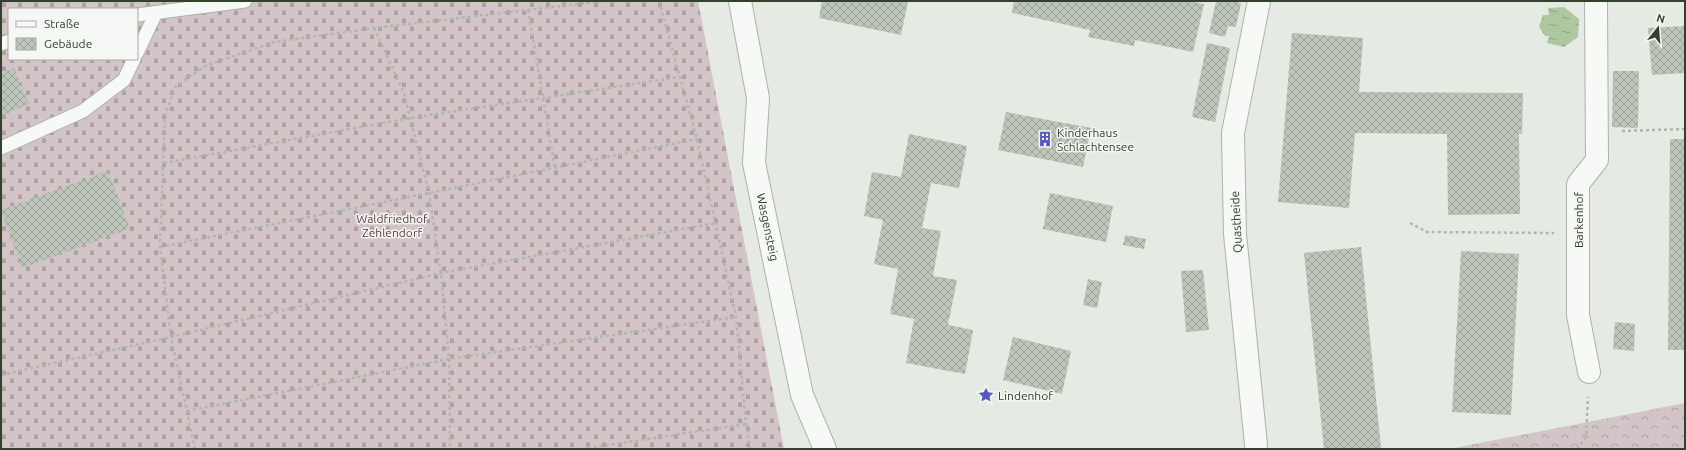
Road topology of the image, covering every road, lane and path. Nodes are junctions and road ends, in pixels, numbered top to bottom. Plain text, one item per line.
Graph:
1 (245, 1) edge
2 (604, 1) edge
3 (658, 1) edge
4 (740, 1) edge
5 (1259, 1) edge
6 (1596, 1) edge
7 (528, 10) junction
8 (156, 13) junction
9 (138, 15) edge
10 (374, 28) junction
11 (138, 51) edge
12 (134, 60) edge
13 (680, 77) junction
14 (544, 97) junction
15 (410, 118) junction
16 (1685, 129) edge
17 (1628, 131) dead end
18 (697, 139) junction
19 (1, 148) edge
20 (164, 162) junction
21 (555, 168) junction
22 (428, 193) junction
23 (716, 223) junction
24 (1410, 224) dead end
25 (1555, 233) dead end
26 (160, 247) junction
27 (440, 273) junction
28 (736, 317) junction
29 (171, 337) junction
30 (449, 359) junction
31 (1589, 372) joint
32 (1, 375) edge
33 (187, 411) junction
34 (746, 424) junction
35 (1256, 444) dead end
36 (194, 449) edge
37 (450, 449) edge
38 (582, 449) edge
39 (750, 449) edge
40 (825, 449) edge
41 (1577, 449) edge

1 - 8 lane
2 - 7 path
3 - 13 path
4 - 40 street, Wasgensteig
5 - 35 street, Quastheide
6 - 31 street, Barkenhof
7 - 10 path
7 - 14 path
8 - 9 lane
8 - 11 lane
10 - 15 path
10 - 20 path
12 - 19 lane
13 - 14 path
13 - 18 path
14 - 15 path
14 - 21 path
15 - 20 path
15 - 22 path
16 - 17 path
18 - 21 path
18 - 23 path
20 - 26 path
21 - 22 path
22 - 26 path
22 - 27 path
23 - 27 path
23 - 28 path
24 - 25 path
26 - 29 path
27 - 29 path
27 - 30 path
28 - 30 path
28 - 34 path
29 - 32 path
29 - 33 path
30 - 33 path
30 - 37 path
31 - 41 path
33 - 36 path
34 - 38 path
34 - 39 path

